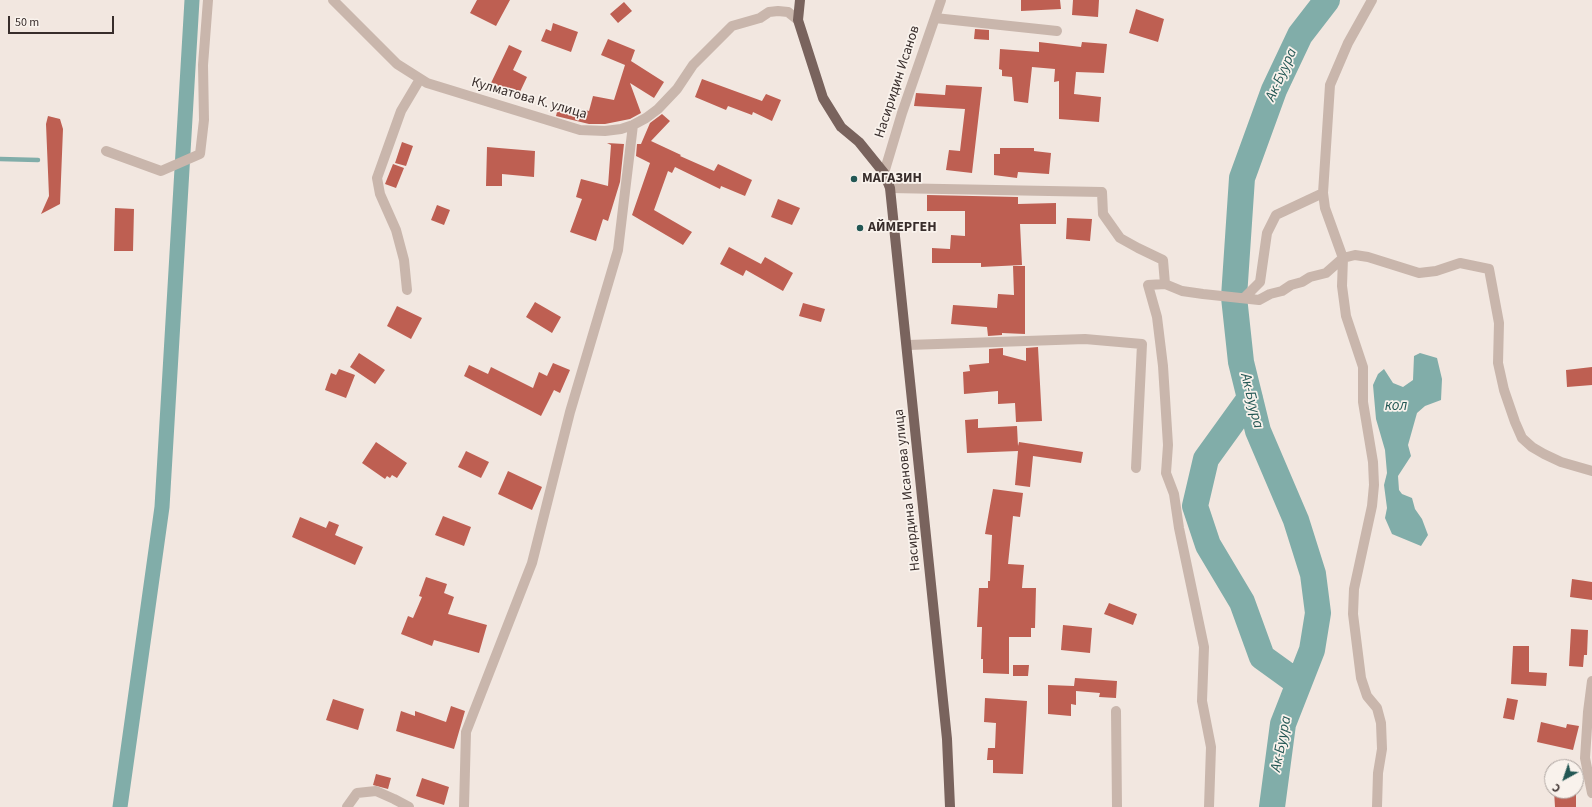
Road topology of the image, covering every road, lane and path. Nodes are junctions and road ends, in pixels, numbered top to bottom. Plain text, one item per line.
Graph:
1 (208, 0) edge
2 (333, 0) edge
3 (800, 0) edge
4 (941, 0) edge
5 (1372, 0) edge
6 (935, 18) junction
7 (798, 20) junction
8 (1057, 31) dead end
9 (420, 79) junction
10 (633, 125) junction
11 (106, 151) dead end
12 (884, 172) junction
13 (890, 188) junction
14 (1323, 193) junction
15 (1343, 258) junction
16 (1165, 284) junction
17 (407, 290) dead end
18 (1244, 298) junction
19 (908, 345) junction
20 (1136, 468) dead end
21 (1592, 471) edge
22 (1592, 681) edge
23 (1116, 711) dead end
24 (1592, 793) edge
25 (347, 807) edge
26 (409, 807) edge
27 (464, 807) edge
28 (950, 807) edge
29 (1117, 807) edge
30 (1209, 807) edge
31 (1377, 807) edge

1 - 11 street
2 - 9 street, Кулматова К. улица
3 - 7 main road
4 - 6 street, Насиридин Исанов
5 - 14 street
6 - 8 street
6 - 12 street, Насиридин Исанов
7 - 10 street, Кулматова К. улица
7 - 12 main road, Насирдина Исанова улица
9 - 10 street, Кулматова К. улица
9 - 17 street
10 - 27 street
12 - 13 main road, Насирдина Исанова улица
13 - 16 street
13 - 19 main road, Насирдина Исанова улица
14 - 15 street
14 - 18 street
15 - 18 street
15 - 21 street
15 - 31 street
16 - 18 street
16 - 30 street
19 - 20 street
19 - 28 main road, Насирдина Исанова улица
22 - 24 street
23 - 29 street
25 - 26 street

